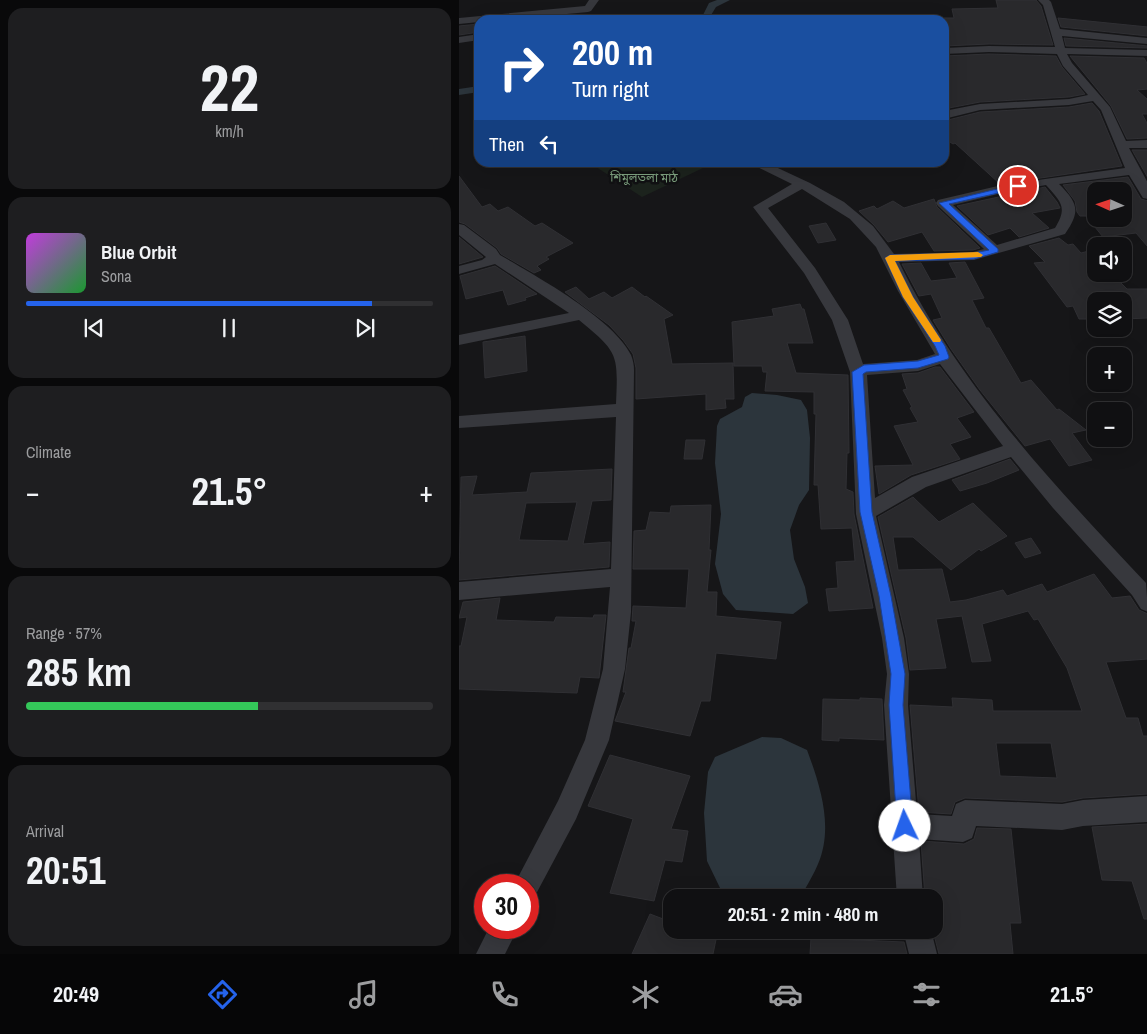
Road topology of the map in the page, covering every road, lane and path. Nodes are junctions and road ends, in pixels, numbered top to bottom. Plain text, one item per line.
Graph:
1 (594, 0) edge
2 (1043, 0) edge
3 (524, 15) edge
4 (474, 20) edge
5 (459, 21) edge
6 (1056, 32) junction
7 (474, 38) edge
8 (459, 40) edge
9 (1147, 41) edge
10 (949, 51) edge
11 (1061, 52) junction
12 (1147, 53) edge
13 (1096, 97) junction
14 (949, 114) edge
15 (1121, 144) junction
16 (1147, 144) edge
17 (764, 167) edge
18 (1133, 171) junction
19 (1049, 181) junction
20 (802, 184) junction
21 (1147, 195) edge
22 (459, 228) edge
23 (995, 251) junction
24 (494, 258) junction
25 (890, 258) junction
26 (459, 270) edge
27 (581, 315) junction
28 (459, 340) edge
29 (944, 357) junction
30 (857, 372) junction
31 (625, 410) junction
32 (459, 422) edge
33 (1015, 449) junction
34 (866, 512) junction
35 (621, 577) junction
36 (459, 591) edge
37 (1147, 603) edge
38 (1147, 809) edge
39 (905, 826) junction
40 (533, 874) edge
41 (910, 889) edge
42 (498, 939) edge
43 (919, 939) edge
44 (490, 954) edge
45 (923, 954) edge

1 - 3 street
2 - 6 street
4 - 5 street
6 - 9 street
6 - 11 street
7 - 8 street
10 - 11 street
11 - 12 street
11 - 13 street
13 - 14 street
13 - 15 street
15 - 16 street
15 - 18 street
17 - 20 street
18 - 19 street
18 - 21 street
19 - 23 street
19 - 23 street
20 - 25 street
20 - 30 street
22 - 24 street
23 - 25 street
24 - 26 street
24 - 27 street
25 - 29 street
27 - 28 street
27 - 31 street
29 - 30 street
29 - 33 street
30 - 34 street
31 - 32 street
31 - 35 street
33 - 34 street
33 - 37 street
34 - 39 street
35 - 36 street
35 - 40 street
38 - 39 street
39 - 41 street
42 - 44 street
43 - 45 street

